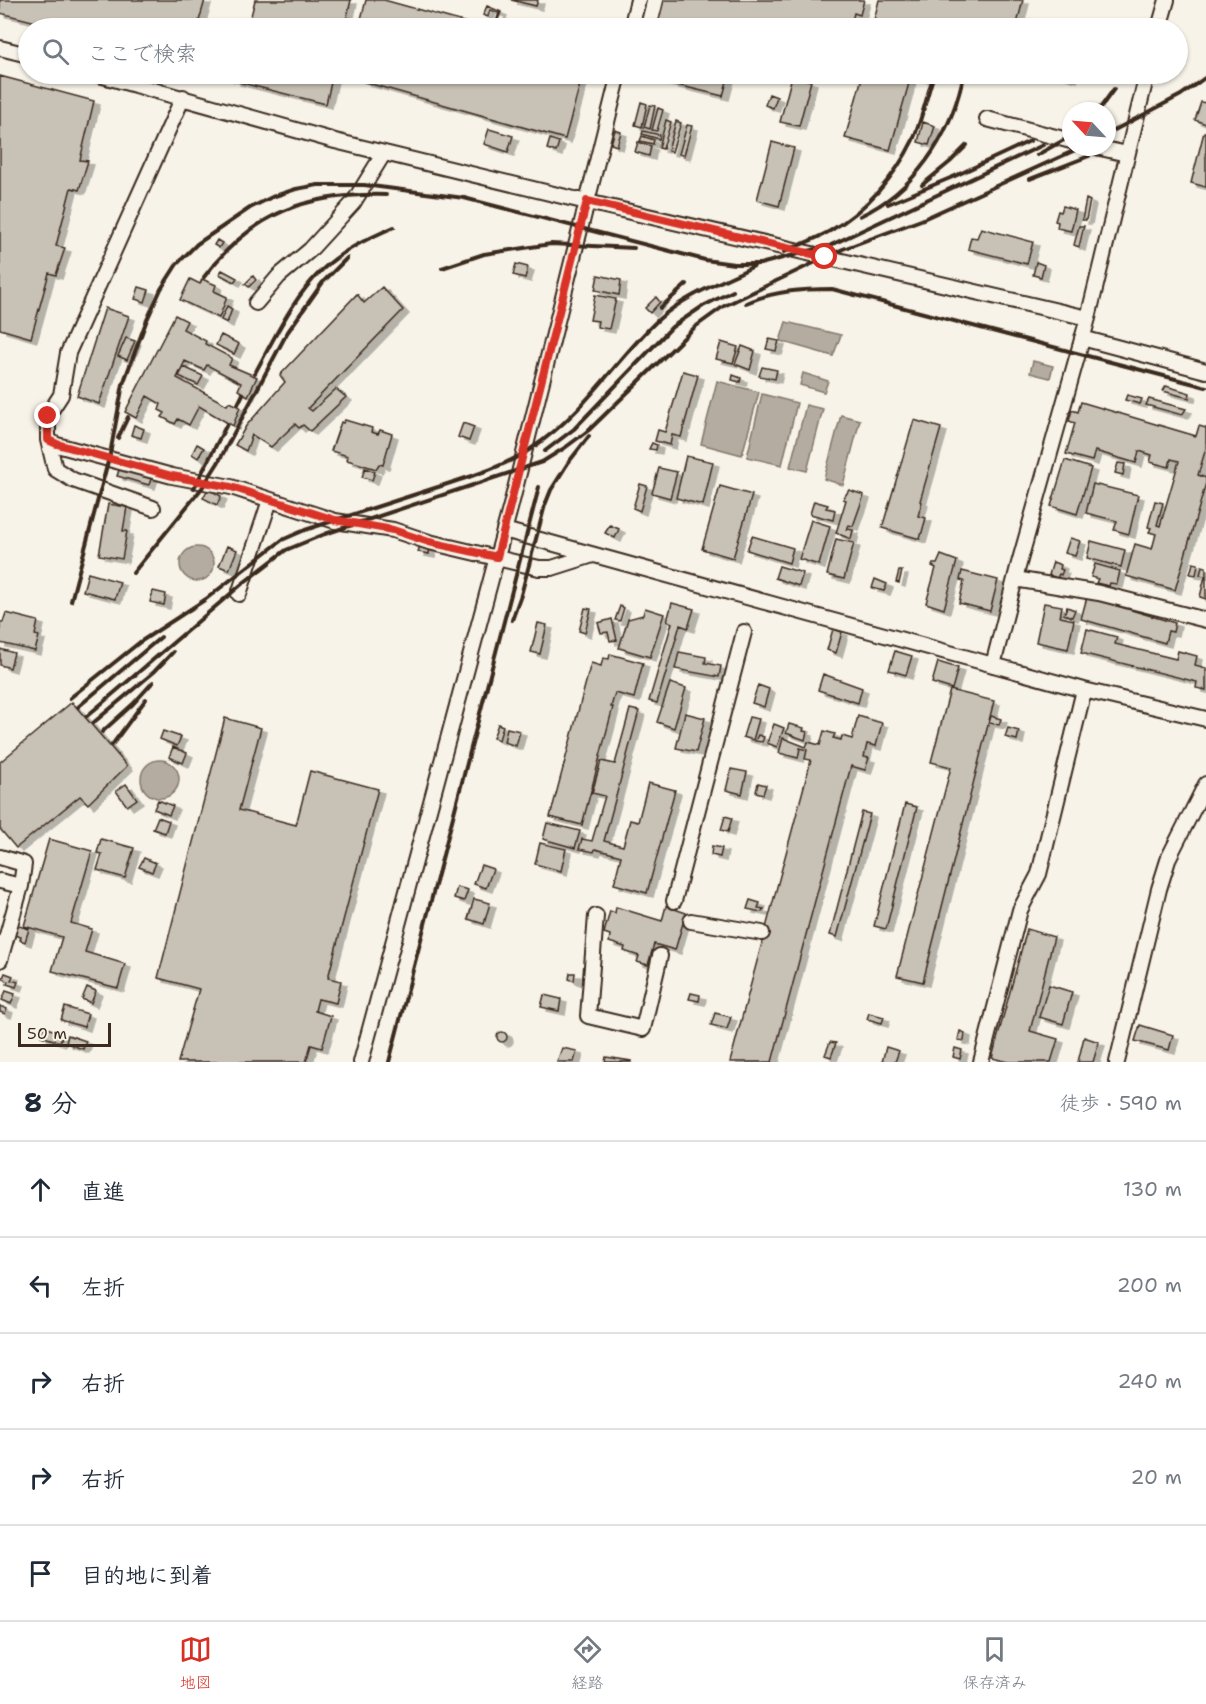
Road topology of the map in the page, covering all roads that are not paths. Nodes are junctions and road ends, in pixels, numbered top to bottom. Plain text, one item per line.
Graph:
1 (638, 0) edge
2 (1167, 0) edge
3 (634, 18) edge
4 (1162, 18) edge
5 (0, 48) edge
6 (18, 52) edge
7 (134, 84) edge
8 (616, 84) edge
9 (1145, 84) edge
10 (183, 97) junction
11 (987, 119) dead end
12 (1062, 139) edge
13 (1116, 152) edge
14 (384, 153) junction
15 (1127, 154) junction
16 (587, 201) junction
17 (256, 303) dead end
18 (1088, 318) junction
19 (1082, 338) junction
20 (1206, 371) edge
21 (48, 440) junction
22 (270, 500) junction
23 (153, 508) dead end
24 (504, 530) junction
25 (593, 555) junction
26 (497, 557) junction
27 (1015, 579) junction
28 (239, 594) dead end
29 (1206, 620) edge
30 (744, 632) dead end
31 (993, 665) junction
32 (1084, 690) junction
33 (1206, 719) edge
34 (1206, 783) edge
35 (0, 858) edge
36 (0, 882) edge
37 (21, 886) junction
38 (674, 901) dead end
39 (596, 916) dead end
40 (691, 921) dead end
41 (762, 933) dead end
42 (660, 956) dead end
43 (0, 960) edge
44 (361, 1062) edge
45 (981, 1062) edge
46 (1117, 1062) edge

1 - 3 street
2 - 4 street
5 - 6 street
7 - 10 street
8 - 16 street
9 - 15 street
10 - 14 street
10 - 21 street
11 - 12 street
13 - 15 street
14 - 16 street
14 - 17 street
15 - 18 street
16 - 18 street
16 - 24 street
18 - 19 street
19 - 20 street
19 - 27 street
21 - 22 street
21 - 23 street
22 - 26 street
22 - 28 street
24 - 25 street
24 - 26 street
25 - 26 street
25 - 31 street
26 - 44 street
27 - 29 street
27 - 31 street
30 - 38 street
31 - 32 street
32 - 33 street
32 - 45 street
34 - 46 street
35 - 37 street
36 - 37 street
37 - 43 street
39 - 42 street
40 - 41 street

